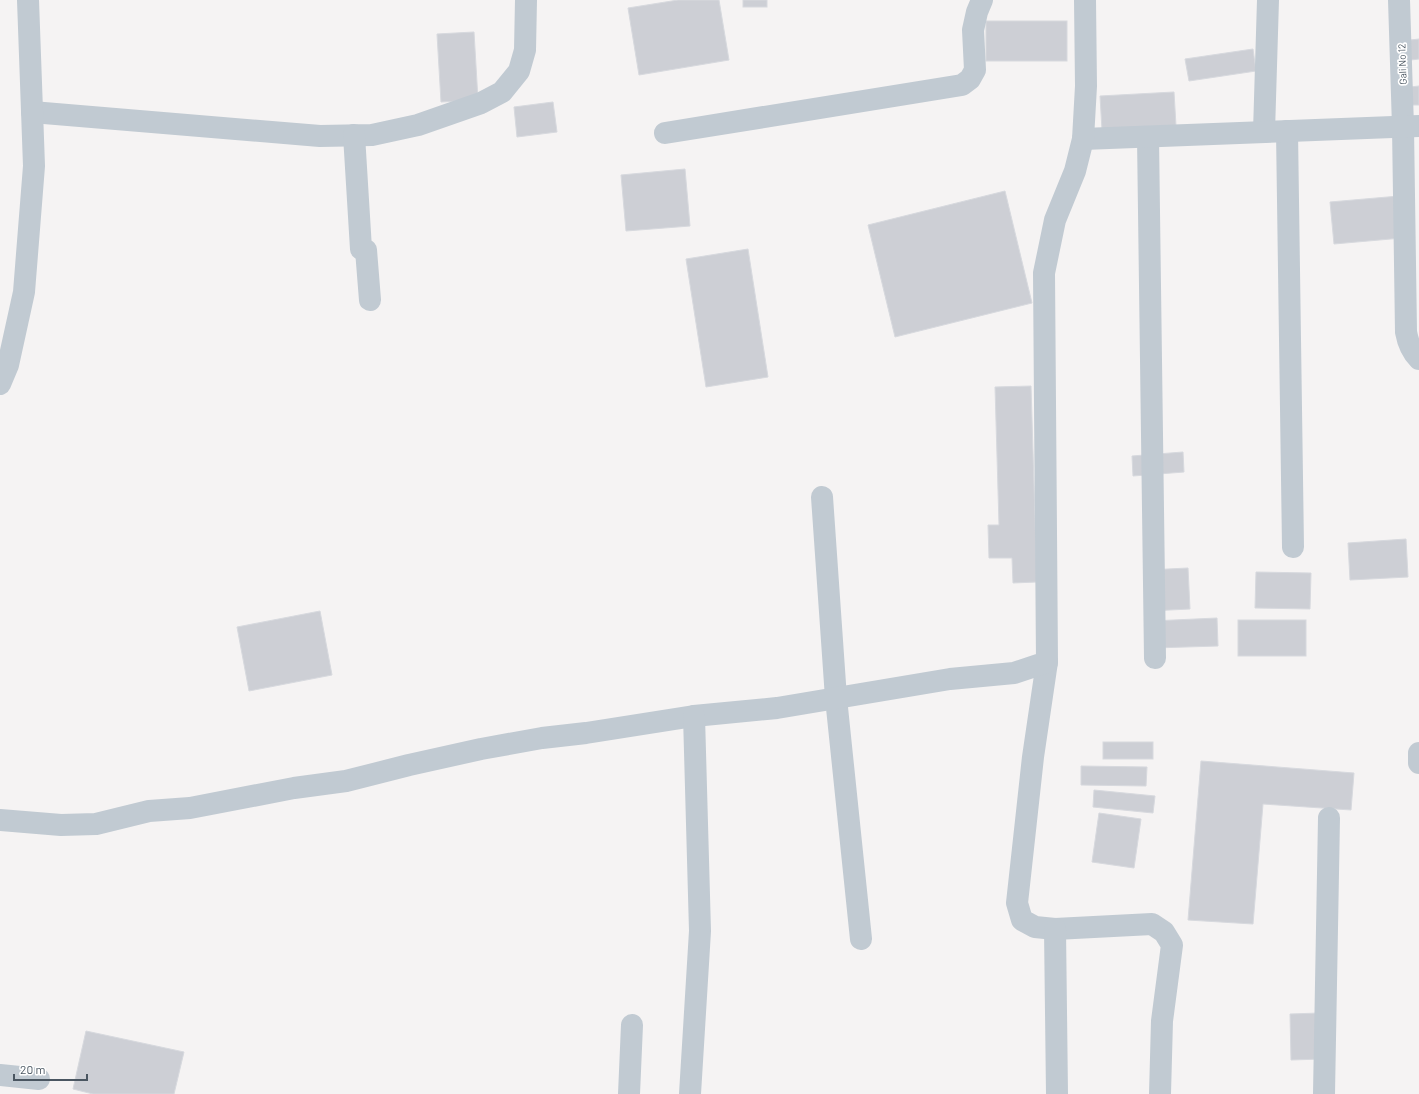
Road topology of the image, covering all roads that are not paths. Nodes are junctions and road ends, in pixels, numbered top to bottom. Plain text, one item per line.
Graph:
1 (28, 0) edge
2 (526, 0) edge
3 (982, 0) edge
4 (1085, 0) edge
5 (1268, 0) edge
6 (1399, 0) edge
7 (32, 112) junction
8 (1411, 127) edge
9 (1287, 131) junction
10 (1264, 132) junction
11 (665, 133) dead end
12 (354, 135) junction
13 (1148, 137) junction
14 (1083, 139) junction
15 (370, 300) dead end
16 (1419, 359) edge
17 (0, 384) edge
18 (822, 497) dead end
19 (1292, 547) dead end
20 (1155, 658) dead end
21 (1046, 662) junction
22 (836, 698) junction
23 (694, 716) junction
24 (1419, 753) edge
25 (1419, 763) edge
26 (1328, 818) dead end
27 (0, 820) edge
28 (1055, 929) junction
29 (861, 939) dead end
30 (632, 1025) dead end
31 (0, 1075) edge
32 (40, 1078) dead end
33 (629, 1094) edge
34 (690, 1094) edge
35 (1057, 1094) edge
36 (1160, 1094) edge
37 (1324, 1094) edge

1 - 7 street
2 - 12 street
3 - 11 street
4 - 14 street
5 - 10 street
6 - 8 street, Gali No 12
7 - 12 street
7 - 17 street
8 - 9 street
8 - 16 street, Gali No 12
9 - 10 street
9 - 19 street
10 - 13 street
12 - 15 street
13 - 14 street
13 - 20 street
14 - 21 street
18 - 22 street
21 - 22 street
21 - 28 street
22 - 23 street
22 - 29 street
23 - 27 street
23 - 34 street
24 - 25 street
26 - 37 street
28 - 35 street
28 - 36 street
30 - 33 street
31 - 32 street

